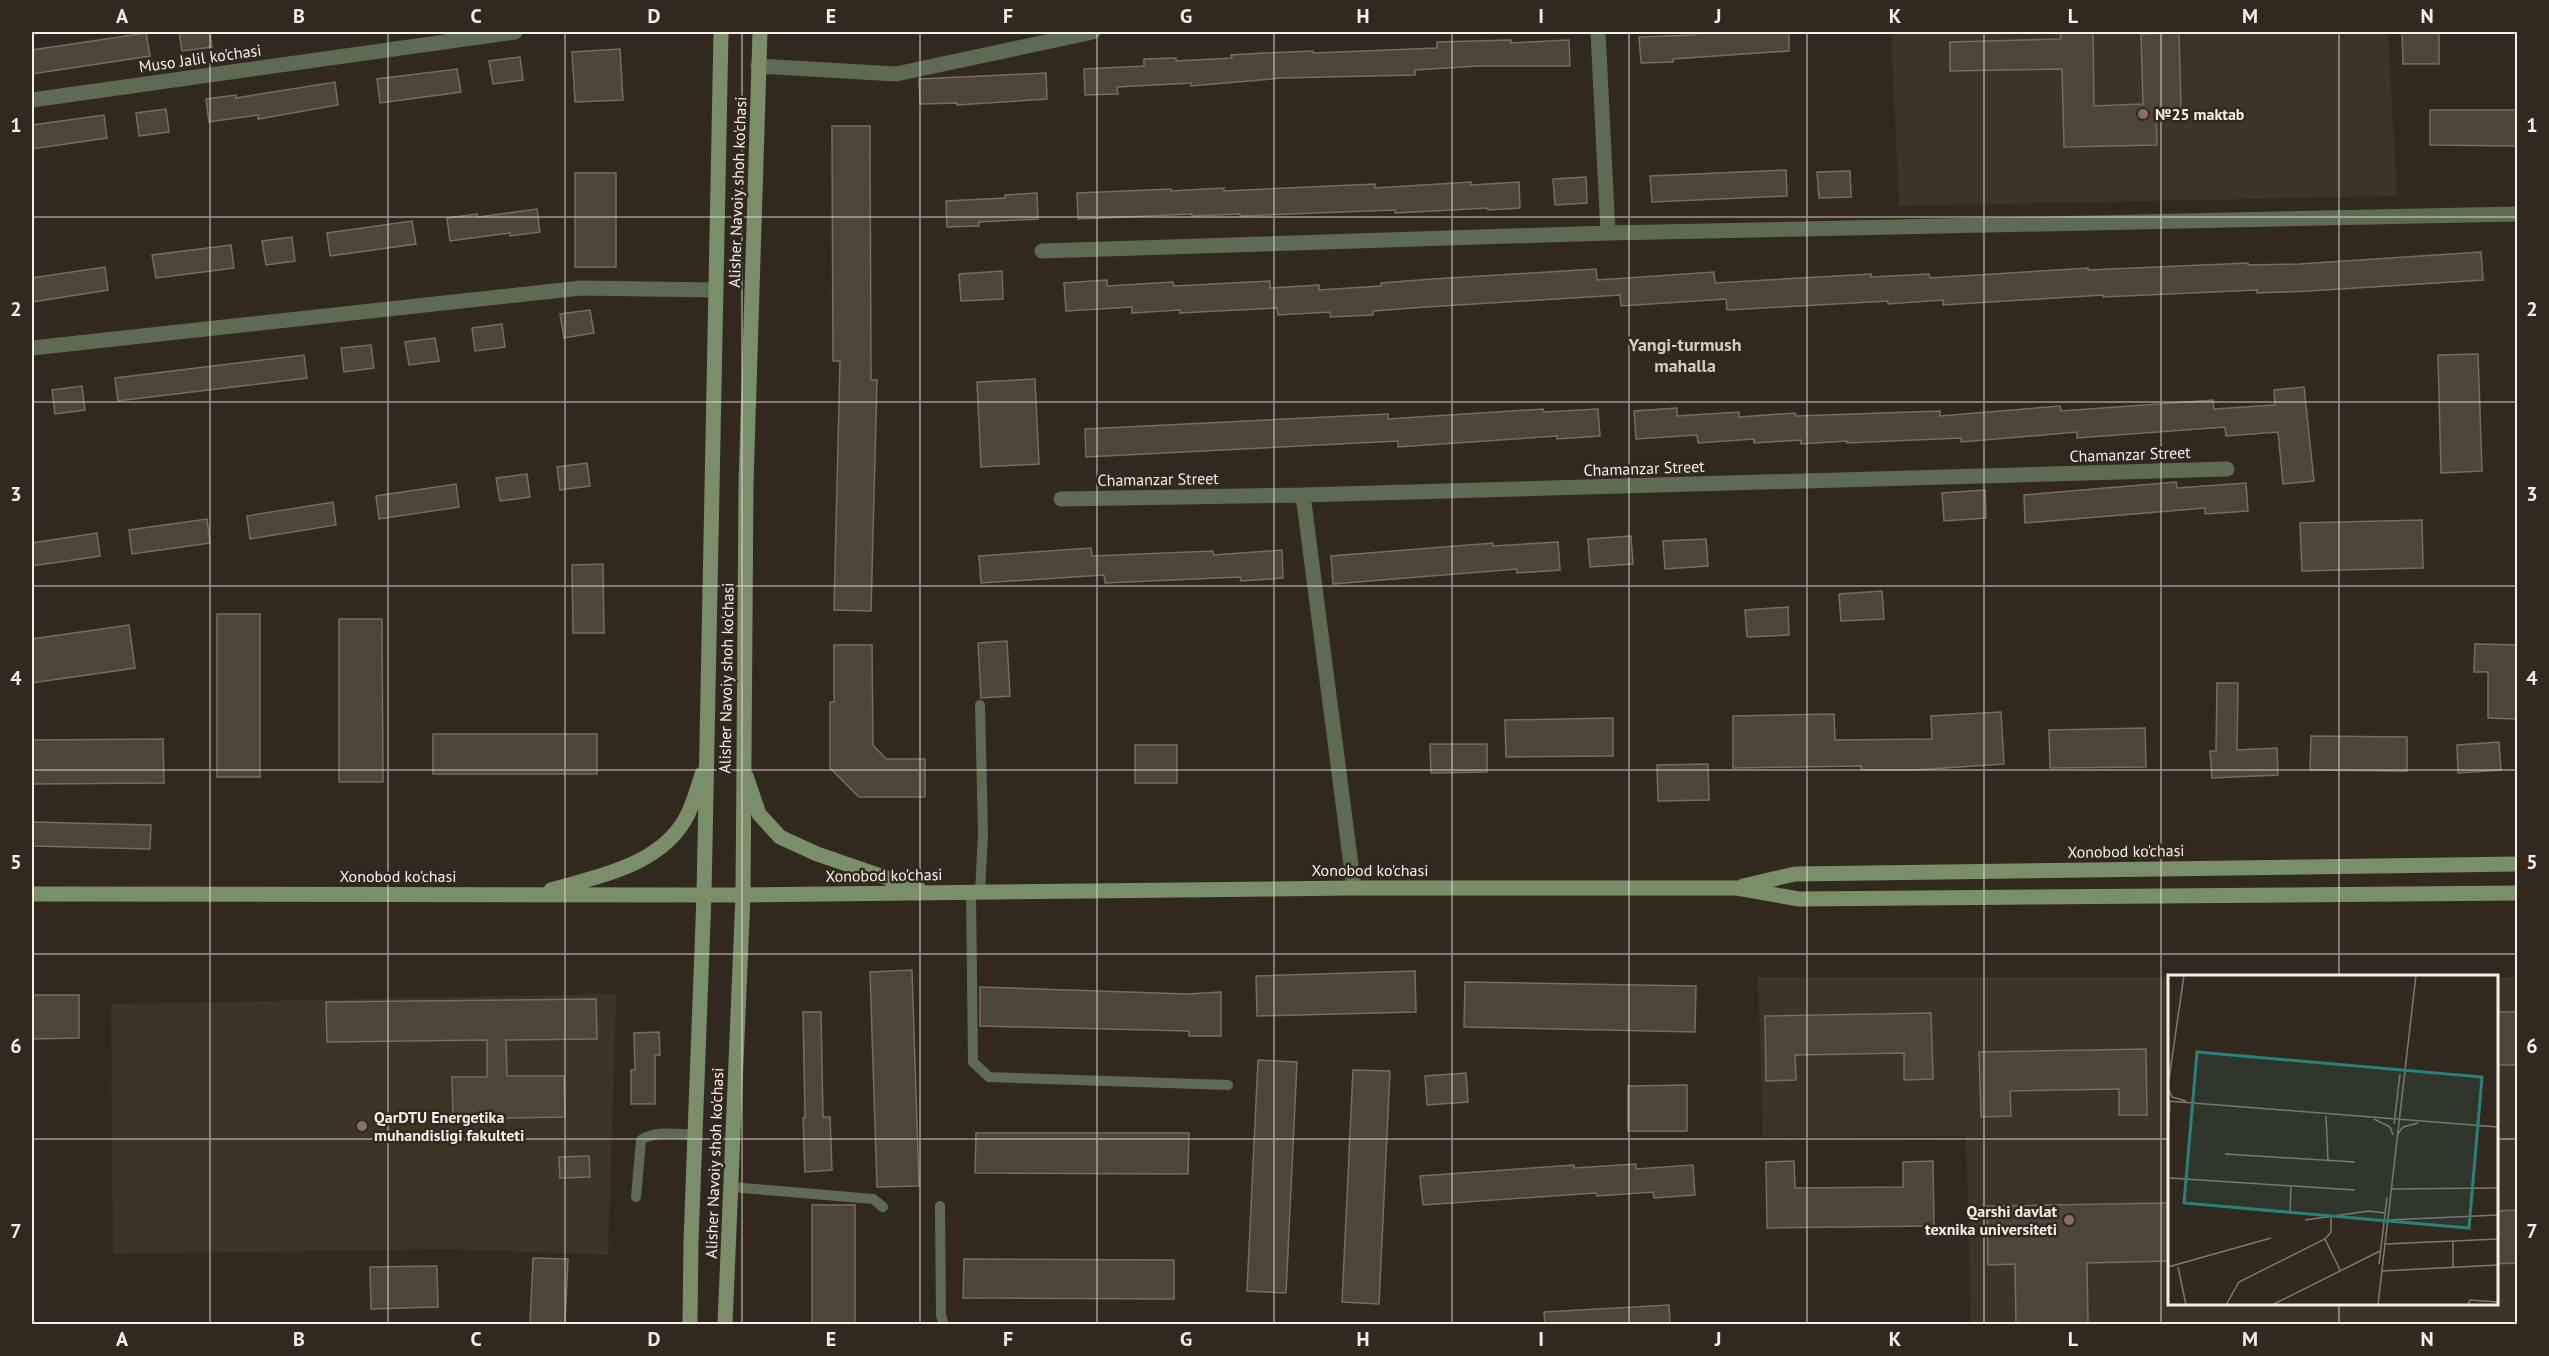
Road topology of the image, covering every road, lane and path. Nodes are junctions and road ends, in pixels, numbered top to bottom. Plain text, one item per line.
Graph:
1 (515, 32) edge
2 (721, 32) edge
3 (759, 32) edge
4 (1093, 32) edge
5 (1598, 32) edge
6 (758, 66) junction
7 (32, 100) edge
8 (2517, 214) edge
9 (1608, 233) junction
10 (1042, 251) dead end
11 (715, 290) junction
12 (32, 348) edge
13 (2227, 469) dead end
14 (1303, 495) junction
15 (1061, 499) dead end
16 (980, 705) dead end
17 (706, 763) junction
18 (742, 766) junction
19 (2517, 864) edge
20 (1354, 888) junction
21 (1737, 888) junction
22 (976, 892) junction
23 (930, 893) junction
24 (2517, 893) edge
25 (32, 894) edge
26 (535, 894) junction
27 (704, 895) junction
28 (742, 895) junction
29 (1228, 1085) dead end
30 (695, 1135) junction
31 (731, 1187) junction
32 (636, 1197) dead end
33 (940, 1206) dead end
34 (883, 1208) dead end
35 (690, 1324) edge
36 (725, 1324) edge
37 (944, 1324) edge

1 - 7 street, Muso Jalil ko'chasi
2 - 11 main road, Alisher Navoiy shoh ko'chasi
3 - 6 main road, Alisher Navoiy shoh ko'chasi
4 - 6 street
5 - 9 street
6 - 18 main road, Alisher Navoiy shoh ko'chasi
8 - 9 street
9 - 10 street
11 - 12 street
11 - 17 main road, Alisher Navoiy shoh ko'chasi
13 - 14 street, Chamanzar Street
14 - 15 street, Chamanzar Street
14 - 20 street
16 - 22 lane
17 - 26 main road
17 - 27 main road, Alisher Navoiy shoh ko'chasi
18 - 23 main road
18 - 28 main road, Alisher Navoiy shoh ko'chasi
19 - 21 main road, Xonobod ko'chasi
20 - 21 main road, Xonobod ko'chasi
20 - 22 main road, Xonobod ko'chasi
21 - 24 main road, Xonobod ko'chasi
22 - 23 main road, Xonobod ko'chasi
22 - 29 lane
23 - 28 main road, Xonobod ko'chasi
25 - 26 main road, Xonobod ko'chasi
26 - 27 main road, Xonobod ko'chasi
27 - 28 main road, Xonobod ko'chasi
27 - 30 main road, Alisher Navoiy shoh ko'chasi
28 - 31 main road, Alisher Navoiy shoh ko'chasi
30 - 32 lane
30 - 35 main road, Alisher Navoiy shoh ko'chasi
31 - 34 lane
31 - 36 main road, Alisher Navoiy shoh ko'chasi
33 - 37 lane

